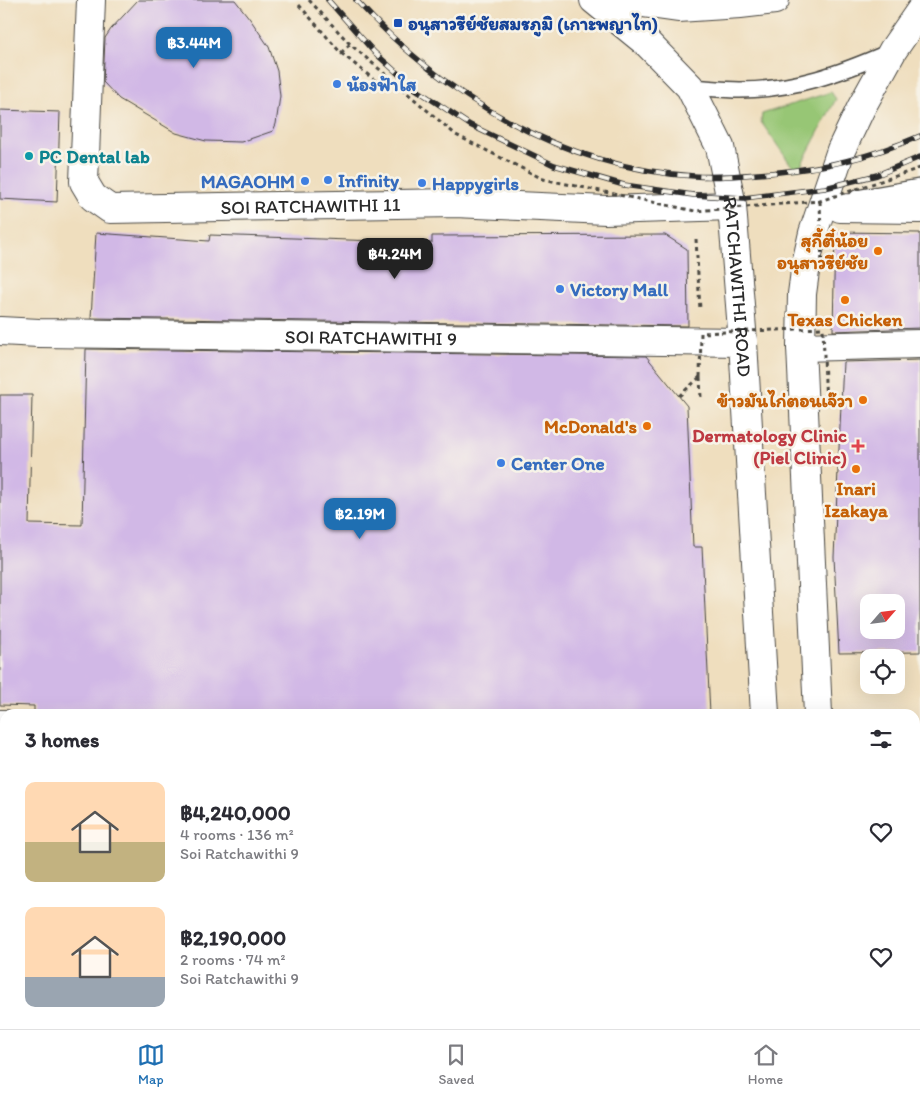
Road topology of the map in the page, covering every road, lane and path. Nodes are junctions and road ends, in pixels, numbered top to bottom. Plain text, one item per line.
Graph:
1 (90, 0) edge
2 (309, 0) edge
3 (594, 0) edge
4 (621, 0) edge
5 (775, 0) edge
6 (299, 6) dead end
7 (920, 11) edge
8 (350, 44) junction
9 (893, 50) junction
10 (341, 53) junction
11 (690, 87) junction
12 (383, 88) dead end
13 (920, 168) edge
14 (920, 187) edge
15 (826, 204) junction
16 (732, 206) junction
17 (920, 209) edge
18 (697, 246) dead end
19 (822, 268) dead end
20 (700, 314) dead end
21 (700, 324) dead end
22 (0, 331) edge
23 (700, 333) junction
24 (743, 342) junction
25 (920, 344) edge
26 (801, 347) junction
27 (700, 377) junction
28 (679, 396) dead end
29 (701, 398) dead end
30 (826, 408) dead end
31 (765, 709) edge
32 (818, 709) edge

1 - 16 street, SOI RATCHAWITHI 11
2 - 8 path, bridge
3 - 11 street, RATCHAWITHI ROAD
4 - 5 street
6 - 10 path
7 - 9 street
8 - 10 path
8 - 15 path, bridge
9 - 11 lane
9 - 15 street
10 - 12 path
11 - 16 street, RATCHAWITHI ROAD
13 - 15 path, bridge
14 - 15 lane
15 - 17 street
15 - 19 path, bridge
15 - 26 street
16 - 24 street, RATCHAWITHI ROAD
18 - 20 path
21 - 23 path
22 - 24 street, SOI RATCHAWITHI 9
23 - 27 path, bridge
23 - 30 path, bridge
24 - 31 street, RATCHAWITHI ROAD
25 - 26 street
26 - 32 street
27 - 28 path
27 - 29 path

